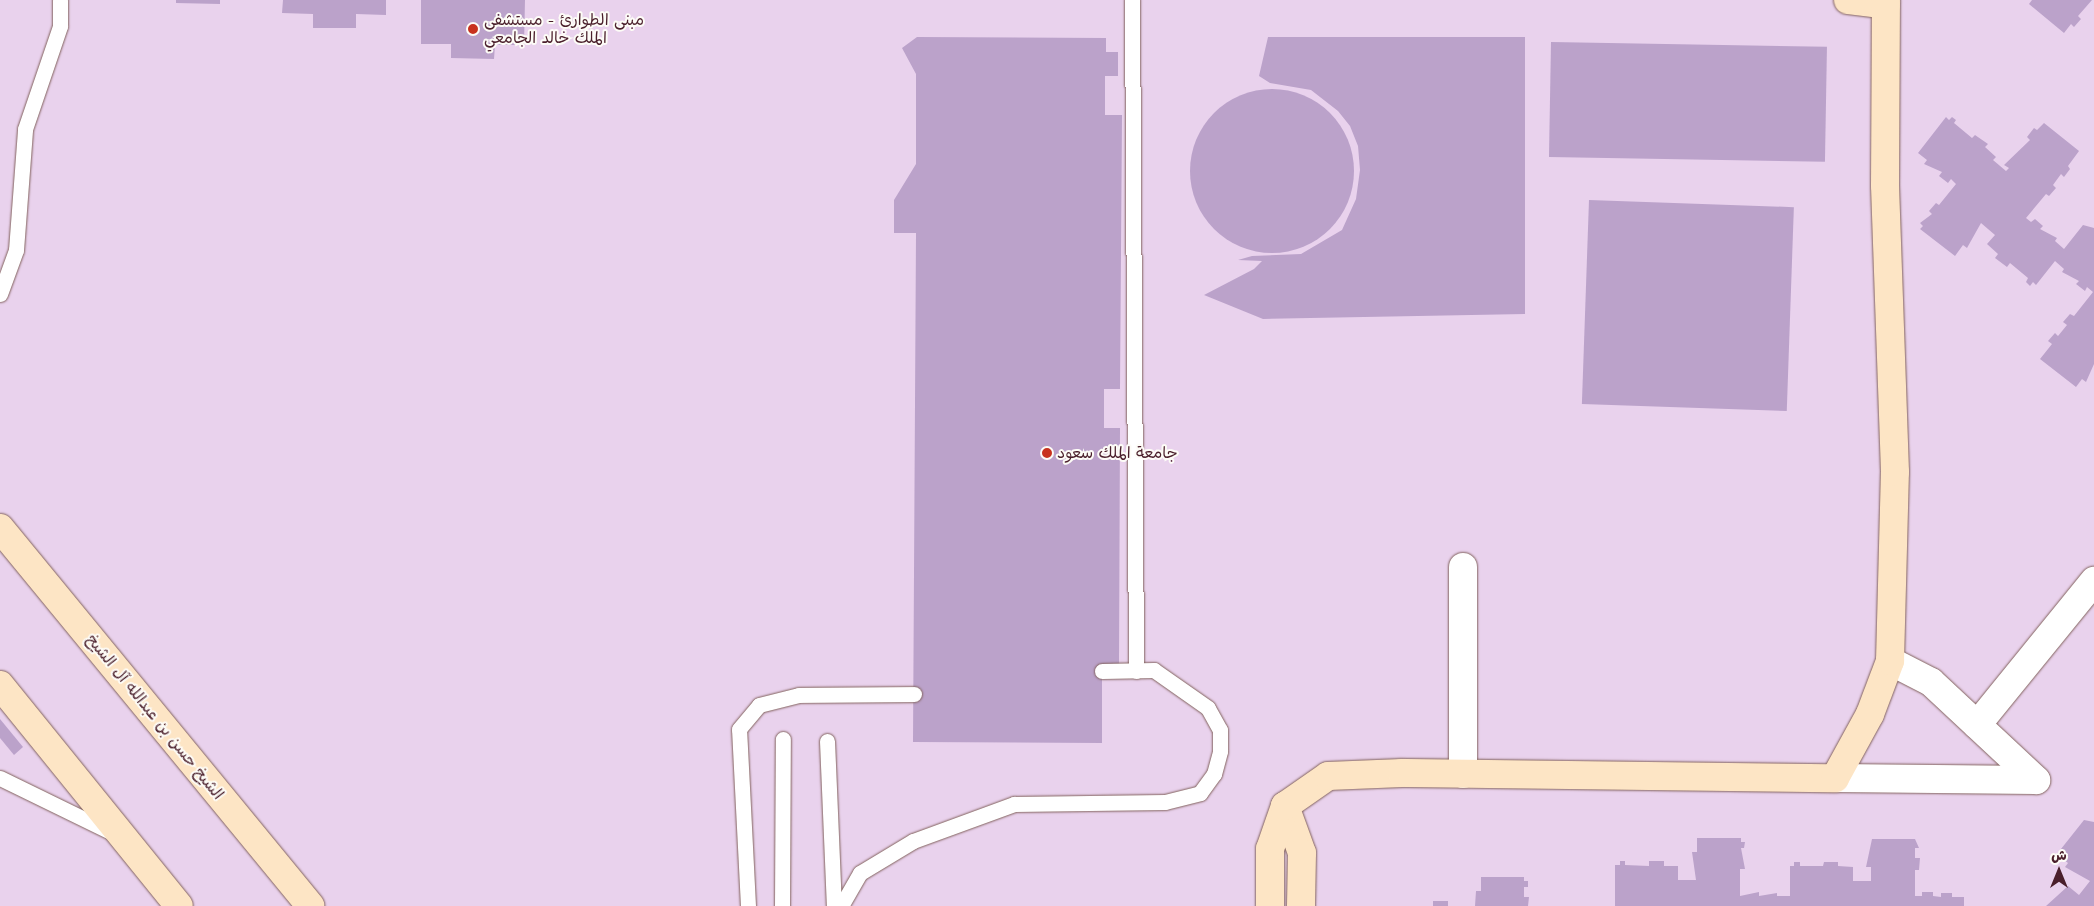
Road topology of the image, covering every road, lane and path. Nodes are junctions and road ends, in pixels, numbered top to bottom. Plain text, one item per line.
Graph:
1 (60, 0) edge
2 (1132, 0) edge
3 (1848, 0) edge
4 (1886, 2) edge
5 (0, 294) edge
6 (0, 528) edge
7 (1463, 567) dead end
8 (2094, 581) edge
9 (1890, 661) junction
10 (1102, 671) dead end
11 (1136, 671) junction
12 (0, 685) edge
13 (914, 694) dead end
14 (1977, 725) junction
15 (783, 739) dead end
16 (827, 741) dead end
17 (1463, 774) junction
18 (0, 778) edge
19 (1835, 778) junction
20 (1285, 806) junction
21 (126, 839) junction
22 (180, 906) edge
23 (311, 906) edge
24 (748, 906) edge
25 (782, 906) edge
26 (834, 906) edge
27 (841, 906) edge
28 (1270, 906) edge
29 (1301, 906) edge

1 - 5 lane
2 - 11 lane
3 - 4 street
4 - 9 street
6 - 23 street, الشيخ حسن بن عبدالله آل الشيخ
7 - 17 street
8 - 14 street
9 - 14 street
9 - 19 street
10 - 11 lane
11 - 27 lane
12 - 21 street
13 - 24 lane
14 - 19 street
15 - 25 lane
16 - 26 lane
17 - 19 street
17 - 20 street
18 - 21 lane
20 - 28 street
20 - 29 street
21 - 22 street

